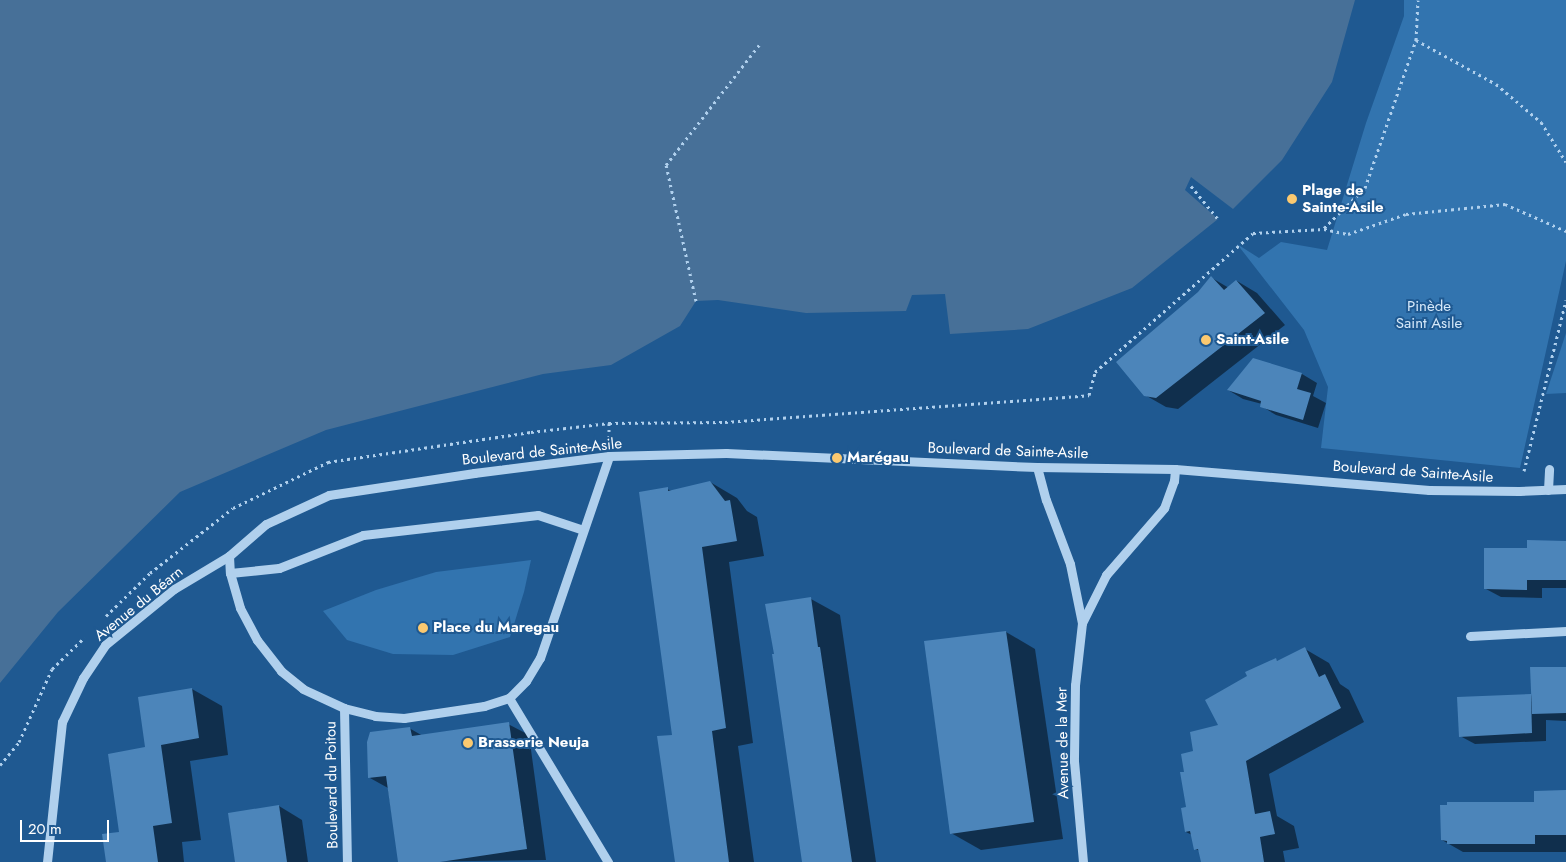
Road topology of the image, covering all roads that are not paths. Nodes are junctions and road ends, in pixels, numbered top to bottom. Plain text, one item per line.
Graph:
1 (609, 456) junction
2 (1038, 467) junction
3 (1175, 469) junction
4 (1549, 469) dead end
5 (1566, 489) edge
6 (1548, 490) junction
7 (583, 530) junction
8 (229, 556) junction
9 (230, 573) junction
10 (1082, 623) junction
11 (1566, 631) edge
12 (1470, 636) dead end
13 (509, 698) junction
14 (344, 708) junction
15 (47, 862) edge
16 (347, 862) edge
17 (608, 862) edge
18 (1083, 862) edge

1 - 2 street, Boulevard de Sainte-Asile
1 - 7 street
1 - 8 street, Boulevard de Sainte-Asile
2 - 3 street, Boulevard de Sainte-Asile
2 - 10 street, Avenue de la Mer
3 - 6 street, Boulevard de Sainte-Asile
3 - 10 street, Avenue de la Mer
4 - 6 street
5 - 6 street, Boulevard de Sainte-Asile
7 - 9 street
7 - 13 street
8 - 9 street
8 - 15 street, Avenue du Béarn
9 - 14 street
10 - 18 street, Avenue de la Mer
11 - 12 street
13 - 14 street
13 - 17 street
14 - 16 street, Boulevard du Poitou

